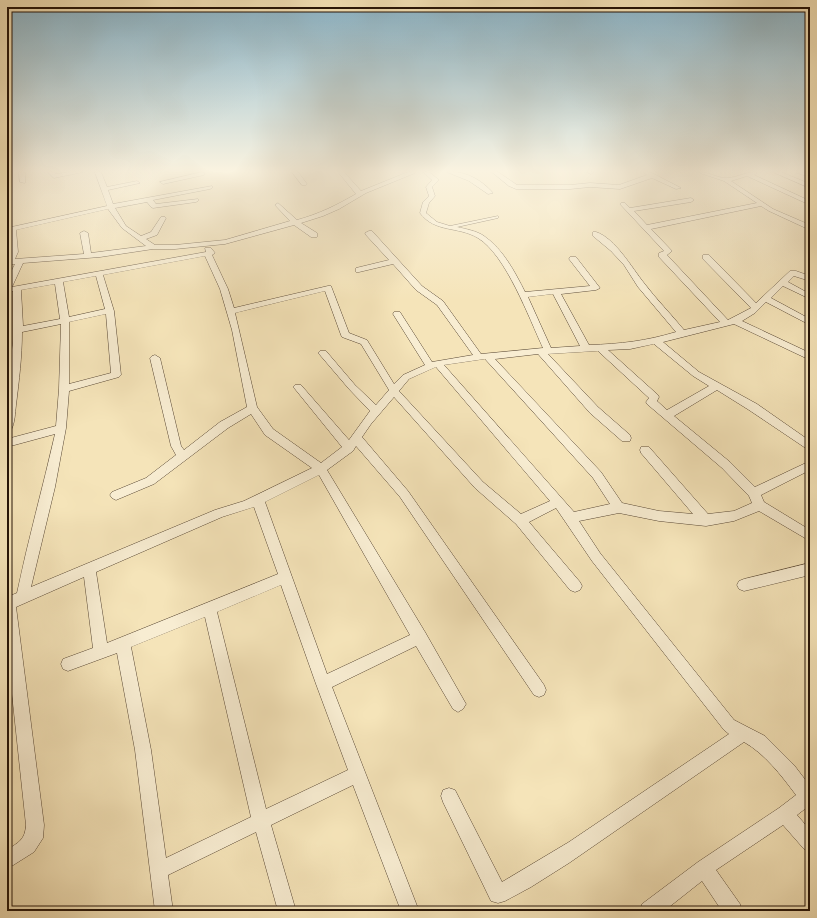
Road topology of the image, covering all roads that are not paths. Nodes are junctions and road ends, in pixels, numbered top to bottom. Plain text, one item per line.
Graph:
1 (76, 215) edge
2 (115, 215) edge
3 (288, 215) edge
4 (316, 215) edge
5 (424, 215) edge
6 (633, 215) edge
7 (710, 215) edge
8 (782, 215) edge
9 (496, 217) dead end
10 (163, 218) dead end
11 (295, 222) junction
12 (449, 227) junction
13 (645, 228) junction
14 (810, 228) edge
15 (10, 230) edge
16 (84, 232) dead end
17 (369, 233) dead end
18 (596, 234) dead end
19 (314, 235) dead end
20 (142, 238) junction
21 (153, 246) junction
22 (206, 249) junction
23 (88, 256) junction
24 (706, 256) dead end
25 (573, 259) dead end
26 (394, 260) junction
27 (20, 261) junction
28 (9, 262) edge
29 (359, 270) dead end
30 (99, 273) junction
31 (810, 280) edge
32 (59, 281) junction
33 (783, 283) junction
34 (7, 289) edge
35 (17, 289) junction
36 (556, 292) junction
37 (522, 295) junction
38 (810, 297) edge
39 (766, 299) junction
40 (756, 308) junction
41 (110, 311) junction
42 (230, 312) junction
43 (397, 314) dead end
44 (65, 321) junction
45 (731, 322) junction
46 (810, 322) edge
47 (18, 330) junction
48 (682, 333) junction
49 (656, 341) junction
50 (599, 347) junction
51 (586, 348) junction
52 (544, 351) junction
53 (323, 353) dead end
54 (483, 356) junction
55 (810, 357) edge
56 (155, 358) dead end
57 (433, 365) junction
58 (717, 386) junction
59 (298, 387) dead end
60 (64, 389) junction
61 (394, 391) junction
62 (9, 402) edge
63 (252, 408) junction
64 (376, 411) junction
65 (668, 415) junction
66 (7, 427) edge
67 (61, 428) junction
68 (626, 438) dead end
69 (7, 443) edge
70 (352, 443) junction
71 (810, 447) edge
72 (645, 450) dead end
73 (182, 456) junction
74 (810, 466) edge
75 (321, 469) junction
76 (754, 493) junction
77 (116, 495) dead end
78 (258, 500) junction
79 (759, 505) junction
80 (562, 508) junction
81 (619, 508) junction
82 (520, 520) junction
83 (706, 521) junction
84 (810, 536) edge
85 (89, 568) junction
86 (810, 569) edge
87 (286, 577) junction
88 (744, 585) dead end
89 (575, 586) dead end
90 (23, 596) junction
91 (8, 603) edge
92 (210, 608) junction
93 (420, 637) junction
94 (123, 644) junction
95 (101, 652) junction
96 (68, 664) dead end
97 (12, 684) edge
98 (323, 684) junction
99 (539, 690) dead end
100 (458, 704) dead end
101 (743, 733) junction
102 (357, 774) junction
103 (809, 795) edge
104 (449, 796) dead end
105 (786, 814) junction
106 (261, 820) junction
107 (810, 842) edge
108 (7, 860) edge
109 (704, 868) junction
110 (158, 870) junction
111 (164, 911) edge
112 (287, 911) edge
113 (410, 911) edge
114 (649, 911) edge
115 (733, 911) edge

1 - 15 street
2 - 20 street
3 - 11 street
4 - 11 street
5 - 12 street
6 - 13 street
7 - 13 street
8 - 14 street
9 - 12 street
10 - 20 street
11 - 19 street
11 - 22 street
12 - 37 street
13 - 45 street
15 - 28 street
16 - 23 street
17 - 26 street
18 - 48 street
20 - 21 street
21 - 22 street
21 - 23 street
22 - 30 street
22 - 42 street
23 - 27 street
24 - 40 street
25 - 36 street
26 - 29 street
26 - 54 street
27 - 28 street
27 - 34 street
30 - 32 street
30 - 41 street
31 - 33 street
32 - 35 street
32 - 44 street
33 - 38 street
33 - 39 street
34 - 35 street
35 - 47 street
36 - 37 street
36 - 51 street
37 - 52 street
39 - 40 street
39 - 46 street
40 - 45 street
41 - 44 street
41 - 60 street
42 - 61 street
42 - 63 street
43 - 57 street
44 - 47 street
44 - 60 street
45 - 48 street
45 - 55 street
47 - 62 street
48 - 49 street
49 - 50 street
49 - 58 street
50 - 51 street
50 - 65 street
51 - 52 street
52 - 54 street
52 - 68 street
53 - 64 street
54 - 57 street
54 - 81 street
56 - 73 street
57 - 61 street
57 - 80 street
58 - 65 street
58 - 71 street
59 - 70 street
60 - 67 street
61 - 64 street
61 - 82 street
62 - 66 street
63 - 73 street
63 - 75 street
64 - 70 street
65 - 76 street
67 - 69 street
67 - 90 street
70 - 75 street
70 - 99 street
72 - 83 street
73 - 77 street
74 - 76 street
75 - 78 street
75 - 93 street
76 - 79 street
78 - 85 street
78 - 87 street
79 - 83 street
79 - 84 street
80 - 81 street
80 - 82 street
80 - 101 street
81 - 83 street
82 - 89 street
85 - 90 street
85 - 95 street
86 - 88 street
87 - 92 street
87 - 98 street
90 - 91 street
91 - 97 street
92 - 94 street
92 - 106 street
93 - 98 street
93 - 100 street
94 - 95 street
94 - 110 street
95 - 96 street
97 - 108 street
98 - 102 street
101 - 103 street
101 - 104 street
102 - 106 street
102 - 113 street
103 - 105 street
105 - 107 street
105 - 109 street
106 - 110 street
106 - 112 street
109 - 114 street
109 - 115 street
110 - 111 street

